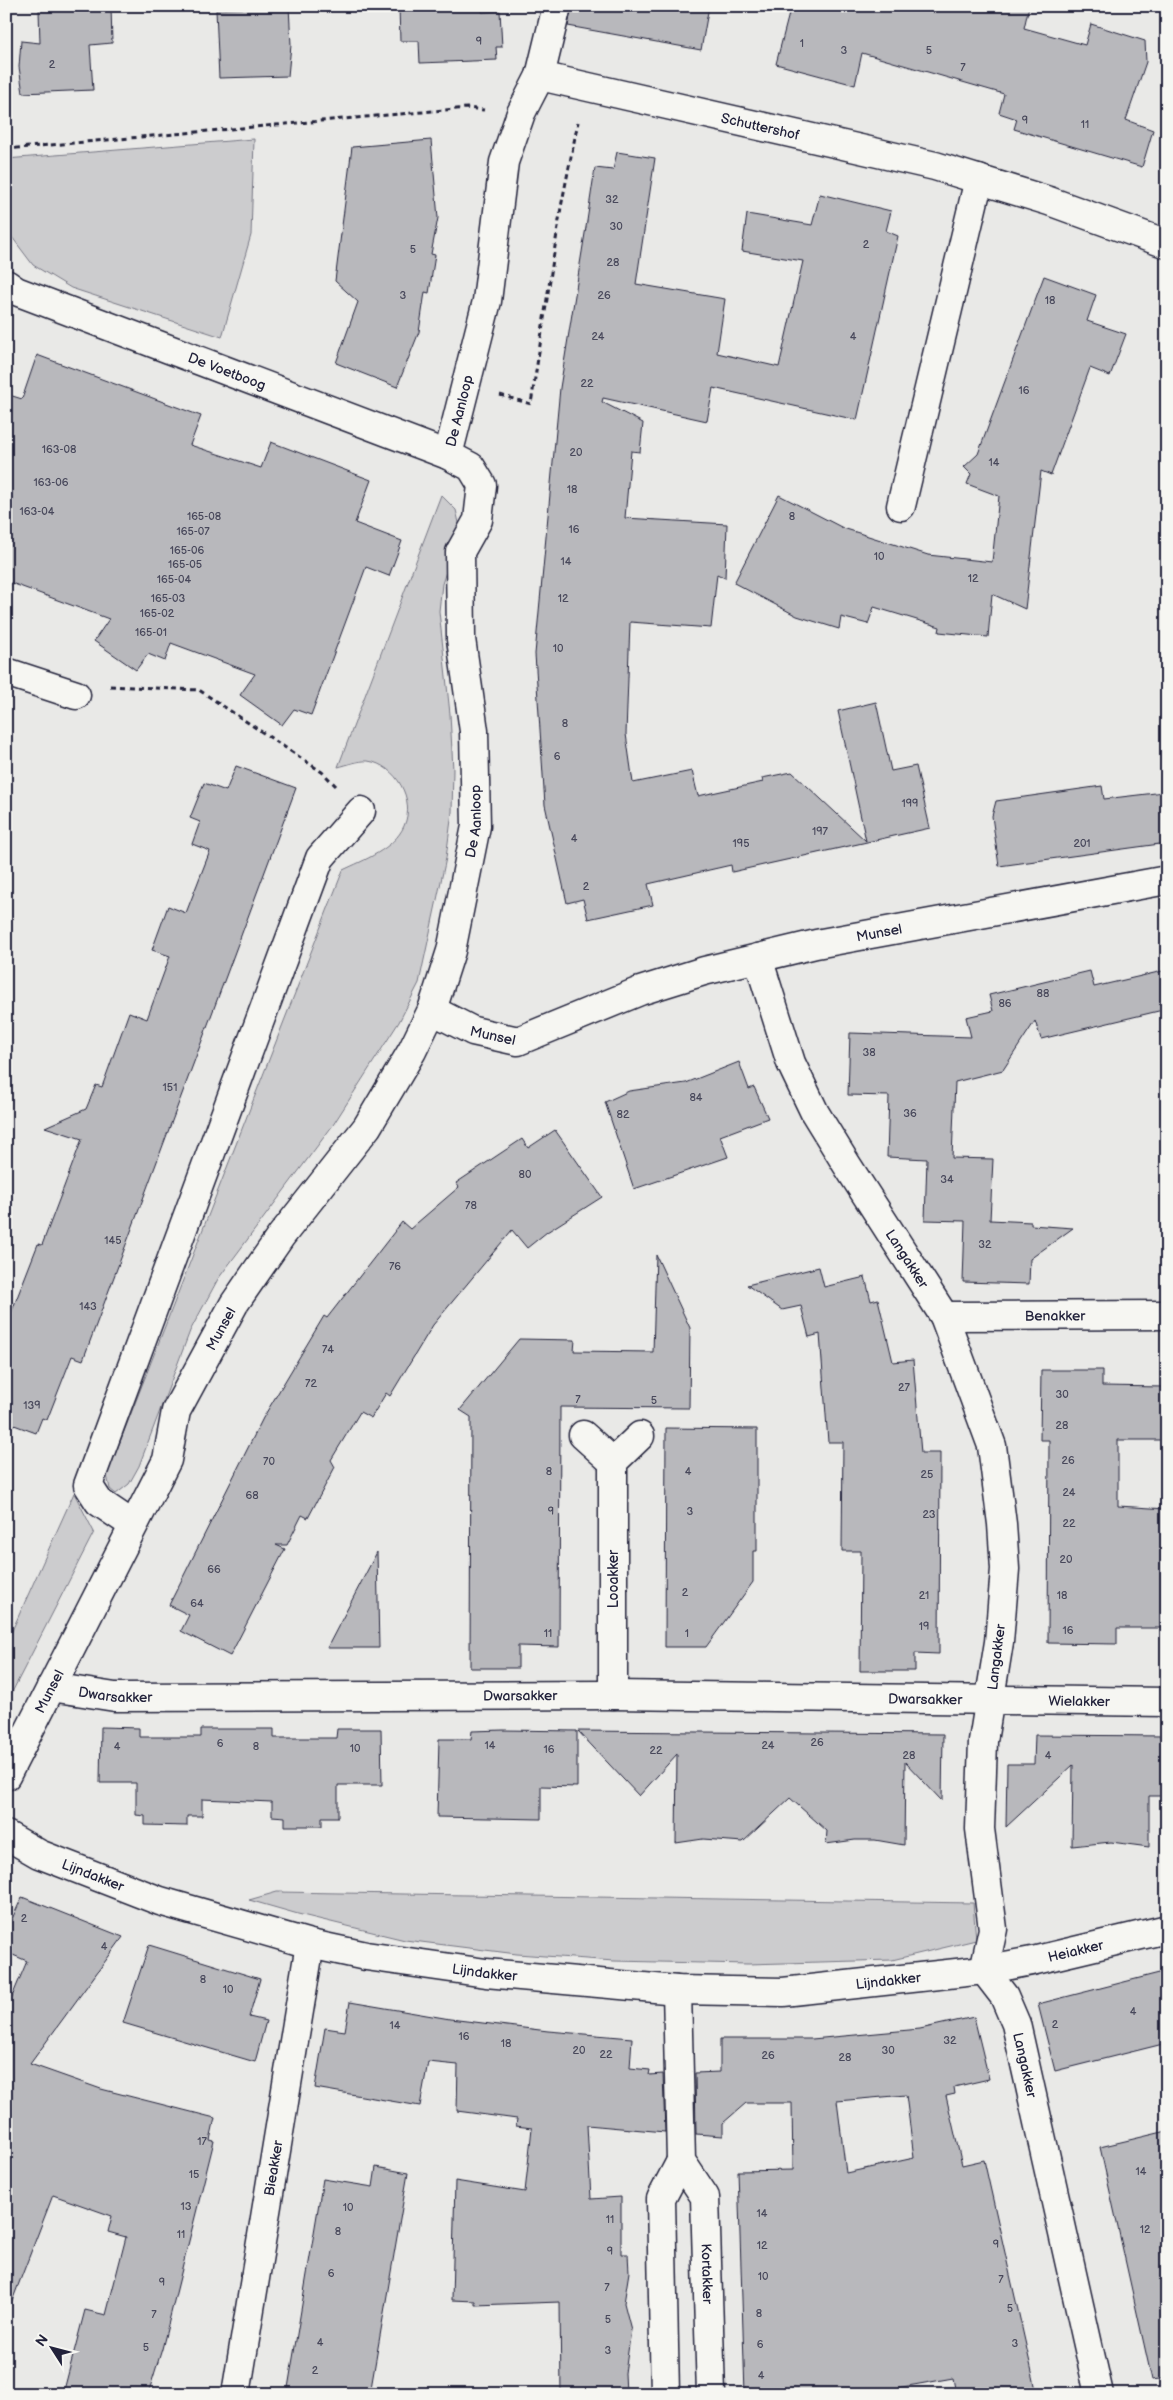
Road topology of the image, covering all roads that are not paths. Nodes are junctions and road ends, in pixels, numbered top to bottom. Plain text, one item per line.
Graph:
1 (557, 6) edge
2 (540, 76) junction
3 (979, 180) junction
4 (1167, 244) edge
5 (6, 284) edge
6 (448, 455) junction
7 (900, 506) dead end
8 (6, 672) edge
9 (76, 695) road end
10 (361, 811) road end
11 (1167, 880) edge
12 (758, 958) junction
13 (432, 1010) junction
14 (944, 1316) junction
15 (1167, 1316) edge
16 (583, 1435) dead end
17 (640, 1436) dead end
18 (612, 1462) junction
19 (133, 1525) junction
20 (51, 1687) junction
21 (613, 1695) junction
22 (990, 1701) junction
23 (1167, 1702) edge
24 (6, 1776) edge
25 (6, 1835) edge
26 (1167, 1929) edge
27 (310, 1944) junction
28 (984, 1970) junction
29 (677, 1990) junction
30 (681, 2161) junction
31 (236, 2394) edge
32 (665, 2394) edge
33 (711, 2394) edge
34 (1099, 2394) edge

1 - 2 street, De Aanloop
2 - 3 street, Schuttershof
2 - 6 street, De Aanloop
3 - 4 street, Schuttershof
3 - 7 street
5 - 6 street, De Voetboog
6 - 13 street, De Aanloop
8 - 9 street
10 - 19 street
11 - 12 street, Munsel
12 - 13 street, Munsel
12 - 14 street, Langakker
13 - 19 street, Munsel
14 - 15 street, Benakker
14 - 22 street, Langakker
16 - 18 street
17 - 18 street
18 - 21 street, Looakker
19 - 20 street, Munsel
20 - 21 street, Dwarsakker
20 - 24 street, Munsel
21 - 22 street, Dwarsakker
22 - 23 street, Wielakker
22 - 28 street, Langakker
25 - 27 street, Lijndakker
26 - 28 street, Heiakker
27 - 29 street, Lijndakker
27 - 31 street, Bieakker
28 - 29 street, Lijndakker
28 - 34 street, Langakker
29 - 30 street
30 - 32 street
30 - 33 street, Kortakker

